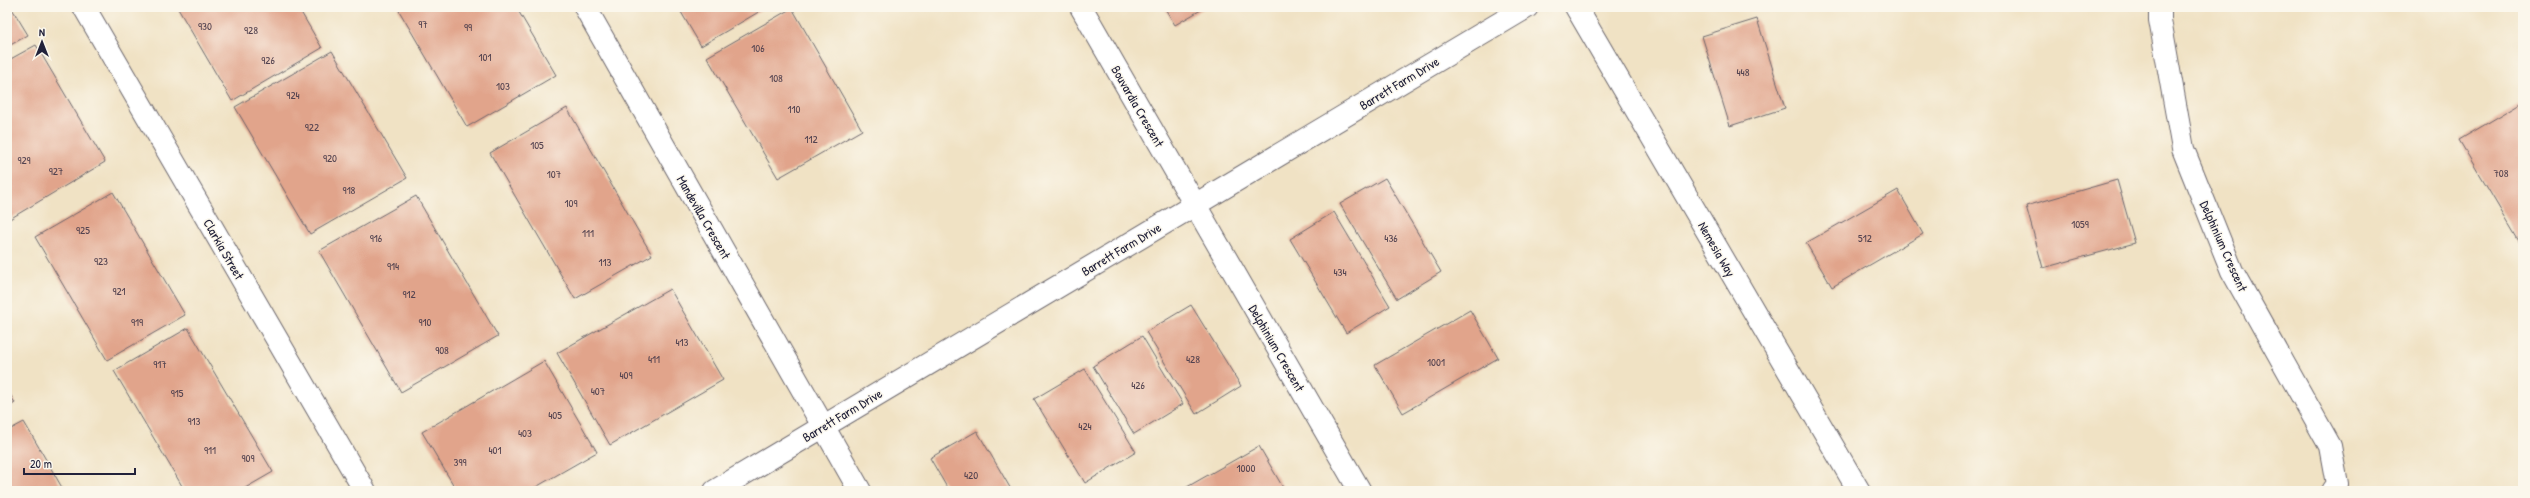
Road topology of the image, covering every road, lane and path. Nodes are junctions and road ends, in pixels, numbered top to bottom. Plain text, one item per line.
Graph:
1 (84, 7) edge
2 (585, 7) edge
3 (1081, 7) edge
4 (1527, 7) edge
5 (1576, 7) edge
6 (2160, 7) edge
7 (1195, 205) junction
8 (823, 426) junction
9 (365, 491) edge
10 (714, 491) edge
11 (860, 491) edge
12 (1360, 491) edge
13 (1859, 491) edge
14 (2332, 491) edge

1 - 9 street, Clarkia Street
2 - 8 street, Mandevilla Crescent
3 - 7 street, Bouvardia Crescent
4 - 7 street, Barrett Farm Drive
5 - 13 street, Nemesia Way
6 - 14 street, Delphinium Crescent
7 - 8 street, Barrett Farm Drive
7 - 12 street, Delphinium Crescent
8 - 10 street, Barrett Farm Drive
8 - 11 street, Mandevilla Crescent

